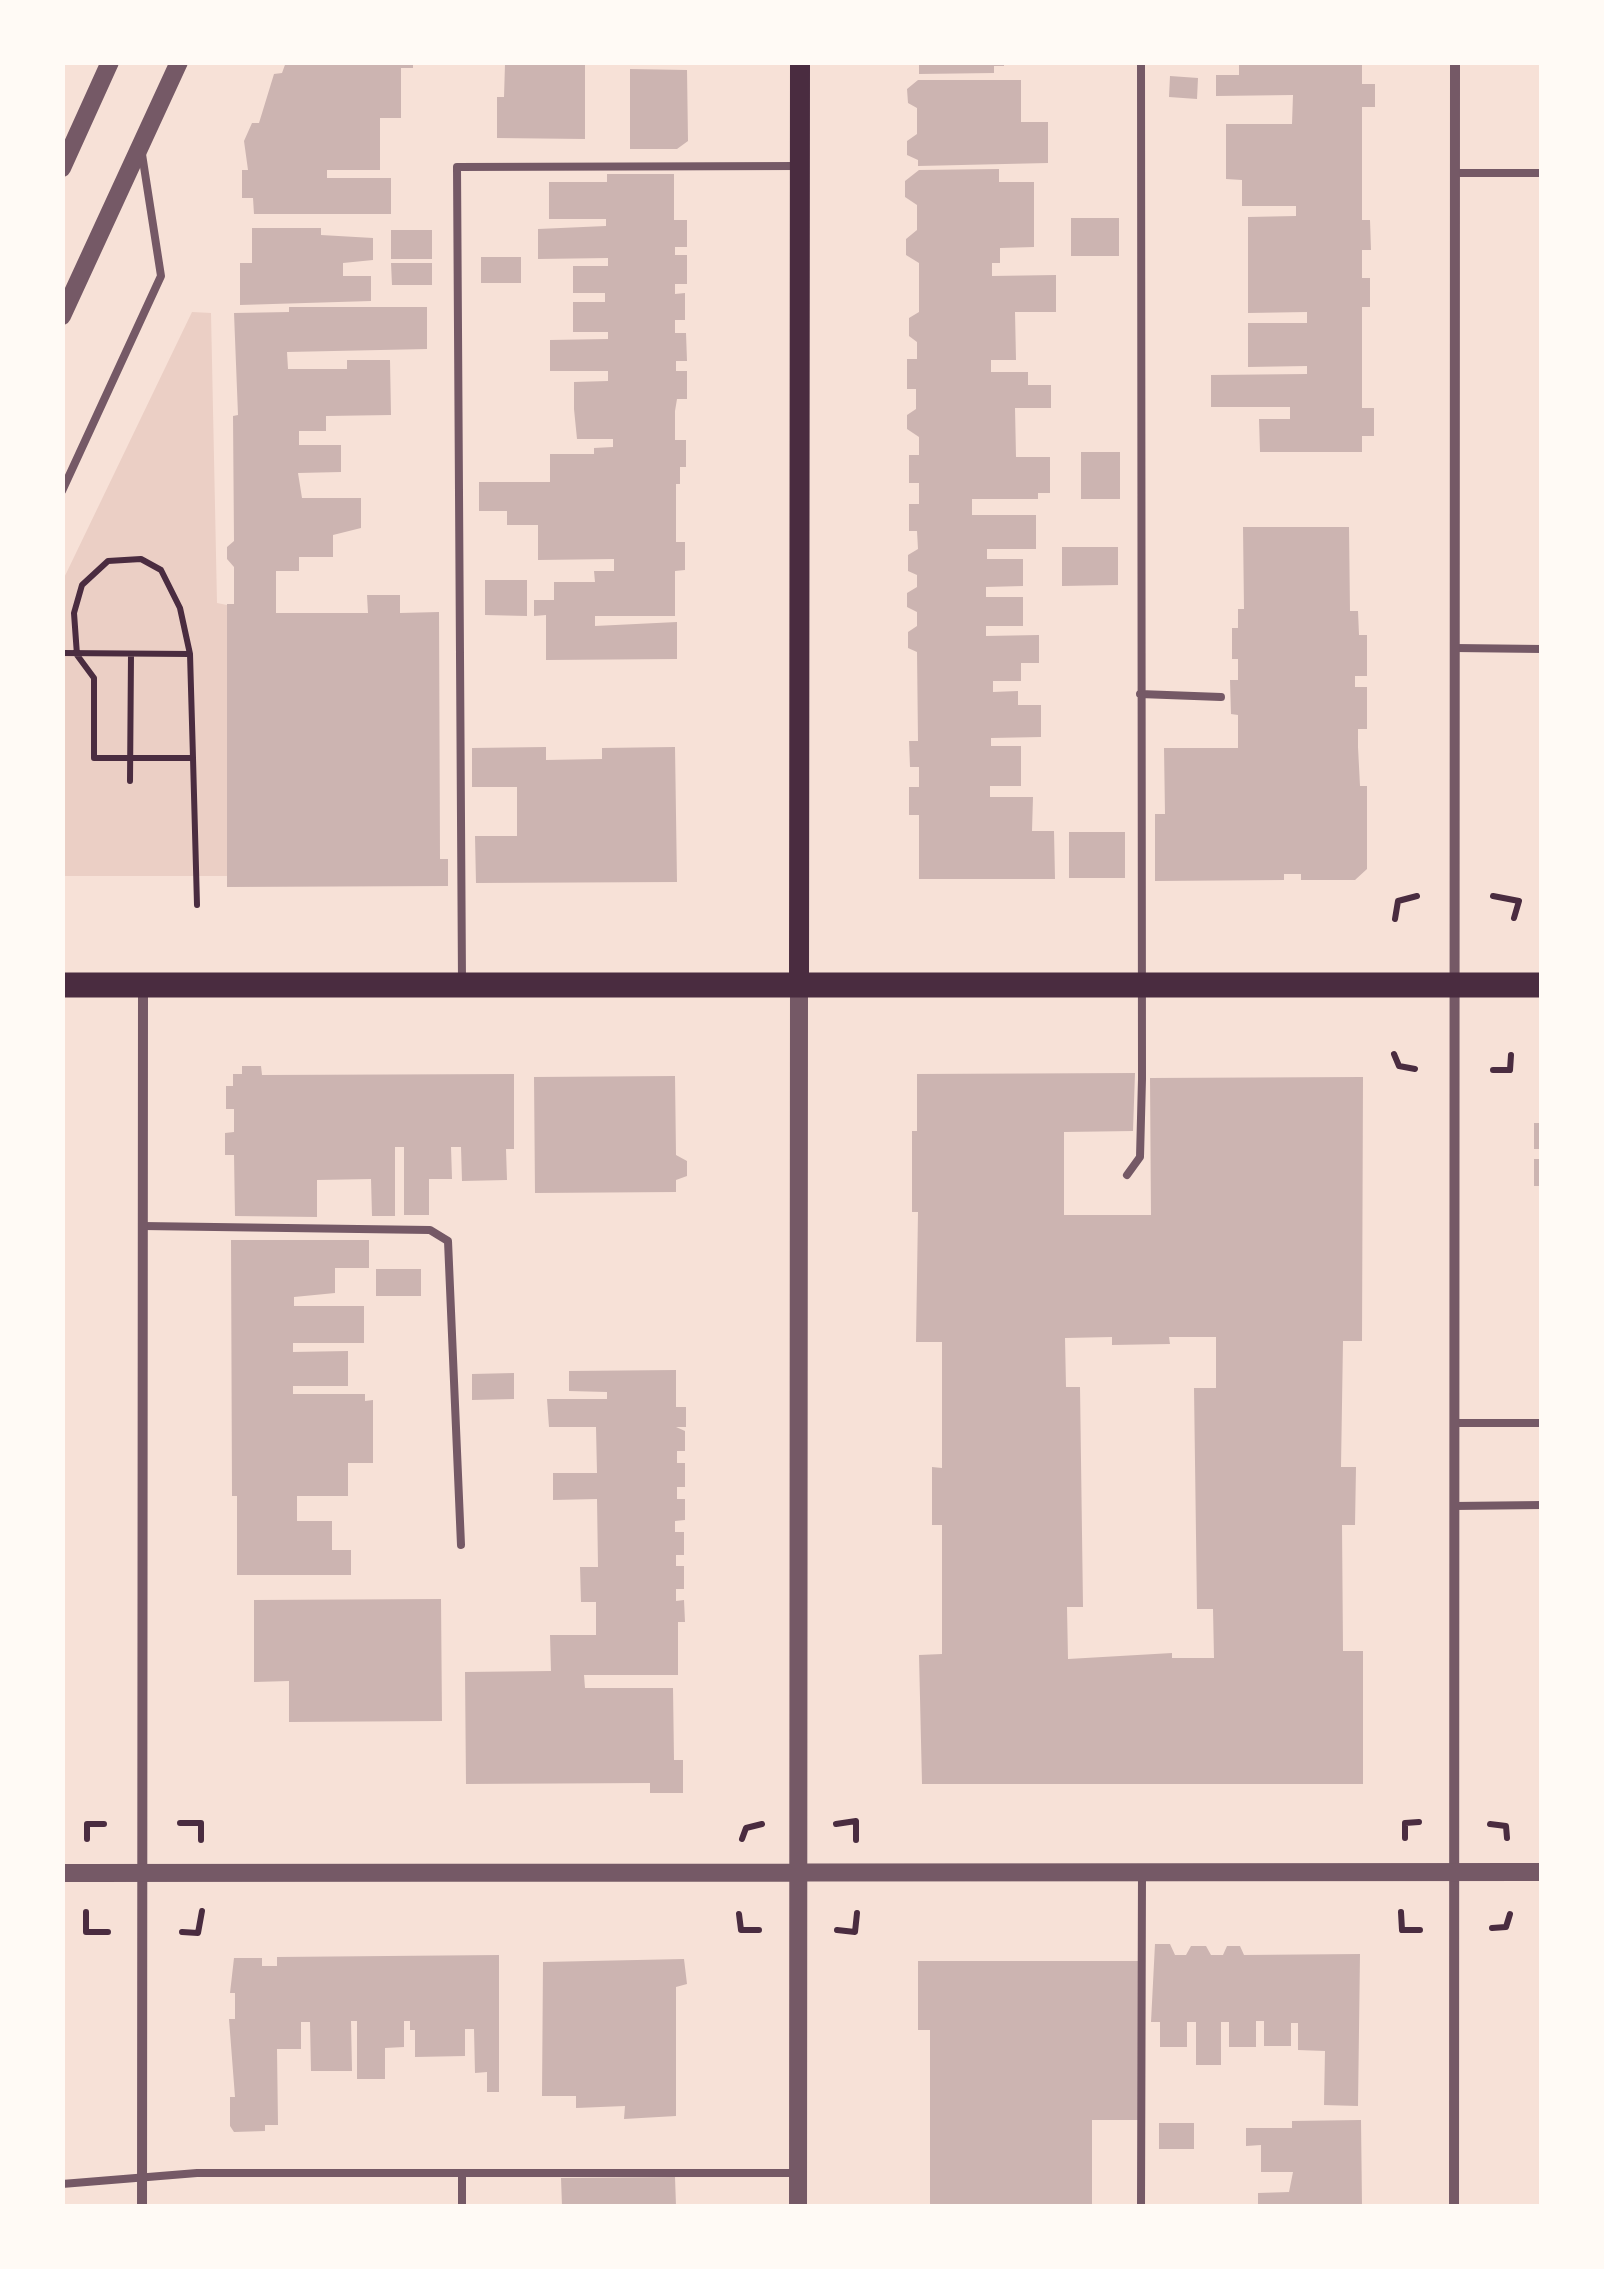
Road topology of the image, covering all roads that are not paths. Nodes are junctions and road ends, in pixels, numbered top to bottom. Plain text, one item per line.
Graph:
1 (110, 62) edge
2 (179, 62) edge
3 (800, 62) edge
4 (1141, 62) edge
5 (1455, 62) edge
6 (141, 146) junction
7 (801, 166) junction
8 (62, 168) edge
9 (1542, 172) edge
10 (1456, 173) junction
11 (62, 316) edge
12 (62, 491) edge
13 (1455, 648) junction
14 (1542, 649) edge
15 (1140, 694) junction
16 (1220, 696) dead end
17 (143, 984) junction
18 (800, 984) junction
19 (1454, 984) junction
20 (1542, 984) edge
21 (62, 985) edge
22 (462, 985) junction
23 (1140, 985) junction
24 (1127, 1175) dead end
25 (143, 1226) junction
26 (1542, 1423) edge
27 (1454, 1424) junction
28 (1542, 1505) edge
29 (1454, 1506) junction
30 (461, 1545) dead end
31 (1142, 1871) junction
32 (142, 1872) junction
33 (798, 1872) junction
34 (1453, 1872) junction
35 (1542, 1872) edge
36 (62, 1873) edge
37 (462, 2173) junction
38 (798, 2174) junction
39 (142, 2179) junction
40 (62, 2184) edge
41 (142, 2206) edge
42 (462, 2206) edge
43 (798, 2206) edge
44 (1141, 2206) edge
45 (1454, 2206) edge

1 - 8 street
2 - 6 street
3 - 7 main road
4 - 15 lane
5 - 10 street
6 - 11 street
6 - 12 lane
7 - 18 main road
7 - 22 lane
9 - 10 lane
10 - 13 street
13 - 14 lane
13 - 19 street
15 - 16 lane
15 - 23 lane
17 - 21 main road
17 - 22 main road
17 - 25 street
18 - 22 main road
18 - 23 main road
18 - 33 street
19 - 20 main road
19 - 23 main road
19 - 27 street
23 - 24 lane
25 - 30 lane
25 - 32 street
26 - 27 lane
27 - 29 street
28 - 29 lane
29 - 34 street
31 - 33 street
31 - 34 street
31 - 44 lane
32 - 33 street
32 - 36 street
32 - 39 street
33 - 38 street
34 - 35 street
34 - 45 street
37 - 38 lane
37 - 39 lane
37 - 42 lane
38 - 43 street
39 - 40 lane
39 - 41 street

